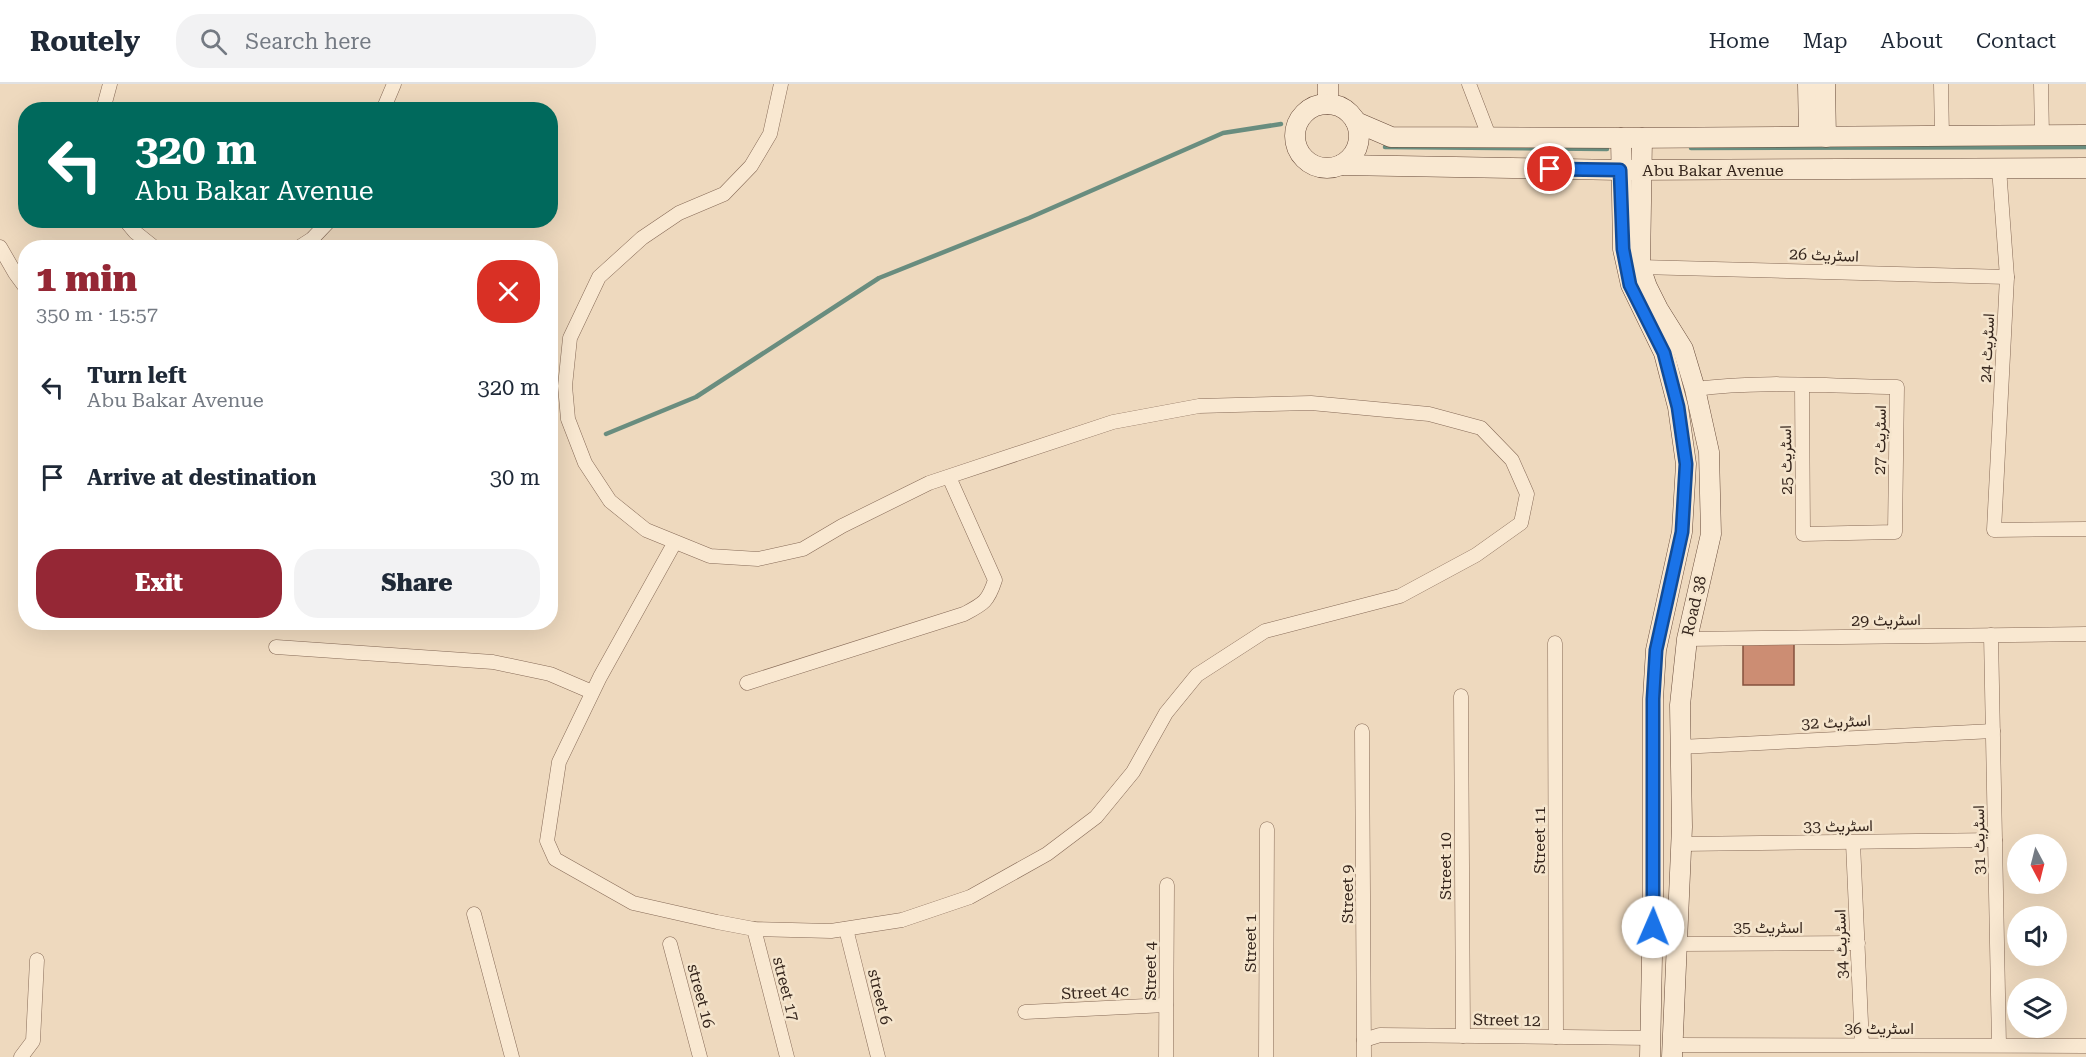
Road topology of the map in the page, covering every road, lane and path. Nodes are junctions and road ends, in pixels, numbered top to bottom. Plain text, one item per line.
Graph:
1 (110, 84) edge
2 (394, 84) edge
3 (781, 84) edge
4 (1328, 84) edge
5 (1470, 84) edge
6 (1808, 84) edge
7 (1825, 84) edge
8 (1941, 84) edge
9 (2041, 84) edge
10 (105, 102) edge
11 (386, 102) edge
12 (1328, 104) junction
13 (1356, 122) junction
14 (2042, 135) junction
15 (2086, 135) edge
16 (1488, 136) junction
17 (1942, 136) junction
18 (1817, 137) junction
19 (1621, 138) junction
20 (1642, 138) junction
21 (1341, 165) junction
22 (1999, 168) junction
23 (2086, 168) edge
24 (1620, 170) junction
25 (1643, 170) junction
26 (132, 228) edge
27 (322, 228) edge
28 (145, 240) edge
29 (310, 240) edge
30 (0, 247) edge
31 (1640, 267) junction
32 (18, 277) edge
33 (2007, 277) junction
34 (1802, 385) junction
35 (1695, 389) junction
36 (949, 477) junction
37 (2086, 529) edge
38 (1803, 534) joint
39 (675, 542) junction
40 (2086, 634) edge
41 (1991, 635) junction
42 (1686, 639) junction
43 (1555, 644) dead end
44 (276, 647) dead end
45 (747, 683) dead end
46 (592, 692) junction
47 (1461, 696) dead end
48 (1362, 731) dead end
49 (1993, 731) junction
50 (1680, 747) junction
51 (1267, 829) dead end
52 (1995, 840) junction
53 (1853, 843) junction
54 (1681, 844) junction
55 (1167, 885) dead end
56 (474, 914) dead end
57 (846, 928) junction
58 (754, 929) junction
59 (1858, 943) junction
60 (670, 944) dead end
61 (1678, 944) junction
62 (37, 960) dead end
63 (1166, 1005) junction
64 (1025, 1012) dead end
65 (1463, 1036) junction
66 (1556, 1037) junction
67 (1364, 1040) junction
68 (1862, 1044) junction
69 (1999, 1045) junction
70 (2086, 1046) edge
71 (1650, 1047) edge
72 (1672, 1051) edge
73 (21, 1057) edge
74 (512, 1057) edge
75 (700, 1057) edge
76 (787, 1057) edge
77 (878, 1057) edge
78 (1166, 1057) edge
79 (1266, 1057) edge
80 (1364, 1057) edge

1 - 10 street
2 - 11 street
3 - 39 street
4 - 12 main road
5 - 16 street
6 - 18 main road
7 - 18 main road
8 - 17 street
9 - 14 street
12 - 13 main road
12 - 21 main road
13 - 16 main road, Abu Bakar Avenue
13 - 21 main road
14 - 15 main road, Abu Bakar Avenue
14 - 17 main road, Abu Bakar Avenue
16 - 19 main road, Abu Bakar Avenue
17 - 18 main road, Abu Bakar Avenue
18 - 20 main road, Abu Bakar Avenue
19 - 20 main road, Abu Bakar Avenue
19 - 24 main road, Road 38
20 - 25 main road, Road 38
21 - 24 main road, Abu Bakar Avenue
22 - 23 main road, Abu Bakar Avenue
22 - 25 main road, Abu Bakar Avenue
22 - 33 street, اسٹریٹ 24
24 - 25 main road, Abu Bakar Avenue
24 - 71 main road, Road 38
25 - 31 main road, Road 38
26 - 28 street
27 - 29 street
30 - 32 street
31 - 33 street, اسٹریٹ 26
31 - 35 main road, Road 38
33 - 37 street, اسٹریٹ 24
34 - 35 street, اسٹریٹ 27
34 - 38 street, اسٹریٹ 25
34 - 38 street, اسٹریٹ 27
35 - 42 main road, Road 38
36 - 39 street
36 - 45 street
36 - 57 street
39 - 46 street
40 - 41 street, اسٹریٹ 29
41 - 42 street, اسٹریٹ 29
41 - 49 street, اسٹریٹ 31
42 - 50 main road, Road 38
43 - 66 street, Street 11
44 - 46 street
46 - 58 street
47 - 65 street, Street 10
48 - 67 street, Street 9
49 - 50 street, اسٹریٹ 32
49 - 52 street, اسٹریٹ 31
50 - 54 main road, Road 38
51 - 79 street, Street 1
52 - 53 street, اسٹریٹ 33
52 - 69 street, اسٹریٹ 31
53 - 54 street, اسٹریٹ 33
53 - 59 street, اسٹریٹ 34
54 - 61 main road, Road 38
55 - 63 street, Street 4
56 - 74 street
57 - 58 street
57 - 77 street, street 6
58 - 76 street, street 17
59 - 61 street, اسٹریٹ 35
59 - 68 street, اسٹریٹ 34
60 - 75 street, street 16
61 - 72 main road, Road 38
62 - 73 street
63 - 64 street, Street 4c
63 - 78 street, Street 4
65 - 66 street, Street 12
65 - 67 street, Street 12
66 - 71 street, Street 12
67 - 80 street, Street 9
68 - 69 street, اسٹریٹ 36
68 - 72 street, اسٹریٹ 36
69 - 70 street, اسٹریٹ 36

